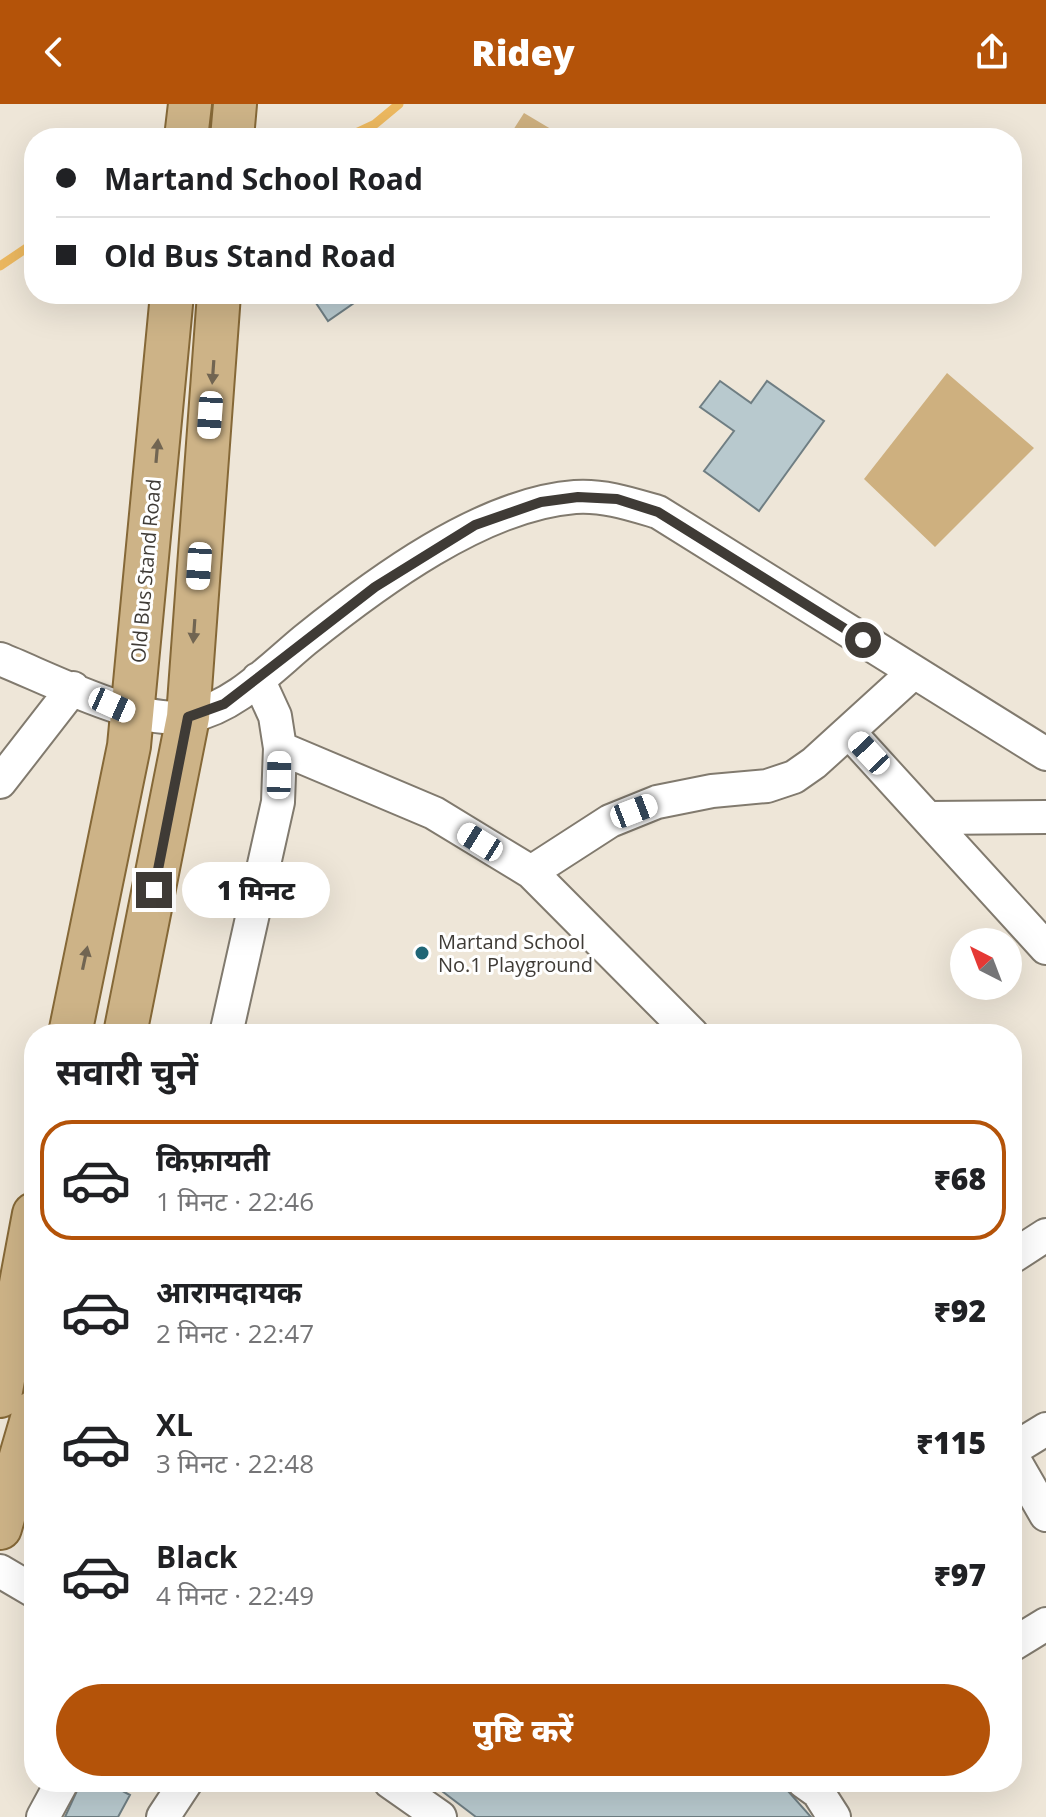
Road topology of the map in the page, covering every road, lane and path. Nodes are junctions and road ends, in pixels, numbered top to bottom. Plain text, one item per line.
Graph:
1 (190, 104) edge
2 (235, 104) edge
3 (187, 128) edge
4 (233, 128) edge
5 (171, 304) edge
6 (218, 304) edge
7 (0, 659) edge
8 (914, 672) junction
9 (258, 679) junction
10 (73, 688) junction
11 (132, 714) junction
12 (188, 717) junction
13 (849, 732) junction
14 (280, 748) junction
15 (1046, 754) edge
16 (0, 782) edge
17 (1046, 817) edge
18 (930, 818) junction
19 (531, 872) junction
20 (1046, 948) edge
21 (72, 1024) edge
22 (127, 1024) edge
23 (228, 1024) edge
24 (682, 1024) edge
25 (1046, 1235) edge
26 (1022, 1251) edge
27 (24, 1256) edge
28 (6, 1331) edge
29 (0, 1396) edge
30 (1046, 1429) edge
31 (24, 1446) edge
32 (1022, 1446) edge
33 (1022, 1471) edge
34 (1046, 1515) edge
35 (0, 1528) edge
36 (0, 1571) edge
37 (24, 1585) edge
38 (1046, 1624) edge
39 (1022, 1639) edge
40 (57, 1792) edge
41 (179, 1792) edge
42 (404, 1792) edge
43 (818, 1792) edge
44 (43, 1817) edge
45 (163, 1817) edge
46 (440, 1817) edge
47 (834, 1817) edge

1 - 3 main road
2 - 4 main road
11 -> 5 main road, Old Bus Stand Road
6 -> 12 main road
7 - 10 street
8 - 9 street
8 - 13 street
8 - 15 street
9 - 12 street
9 - 14 street
10 - 11 street
10 - 16 street
11 - 12 street
21 -> 11 main road, Old Bus Stand Road
12 - 22 main road
13 - 18 street
13 - 19 street
14 - 19 street
14 - 23 street
17 - 18 street
18 - 20 street
19 - 24 street
25 - 26 street
27 - 28 main road
28 - 29 main road
30 - 32 street
31 - 35 main road
33 - 34 street
36 - 37 street
38 - 39 street
40 - 44 street
41 - 45 street
42 - 46 street
43 - 47 street

